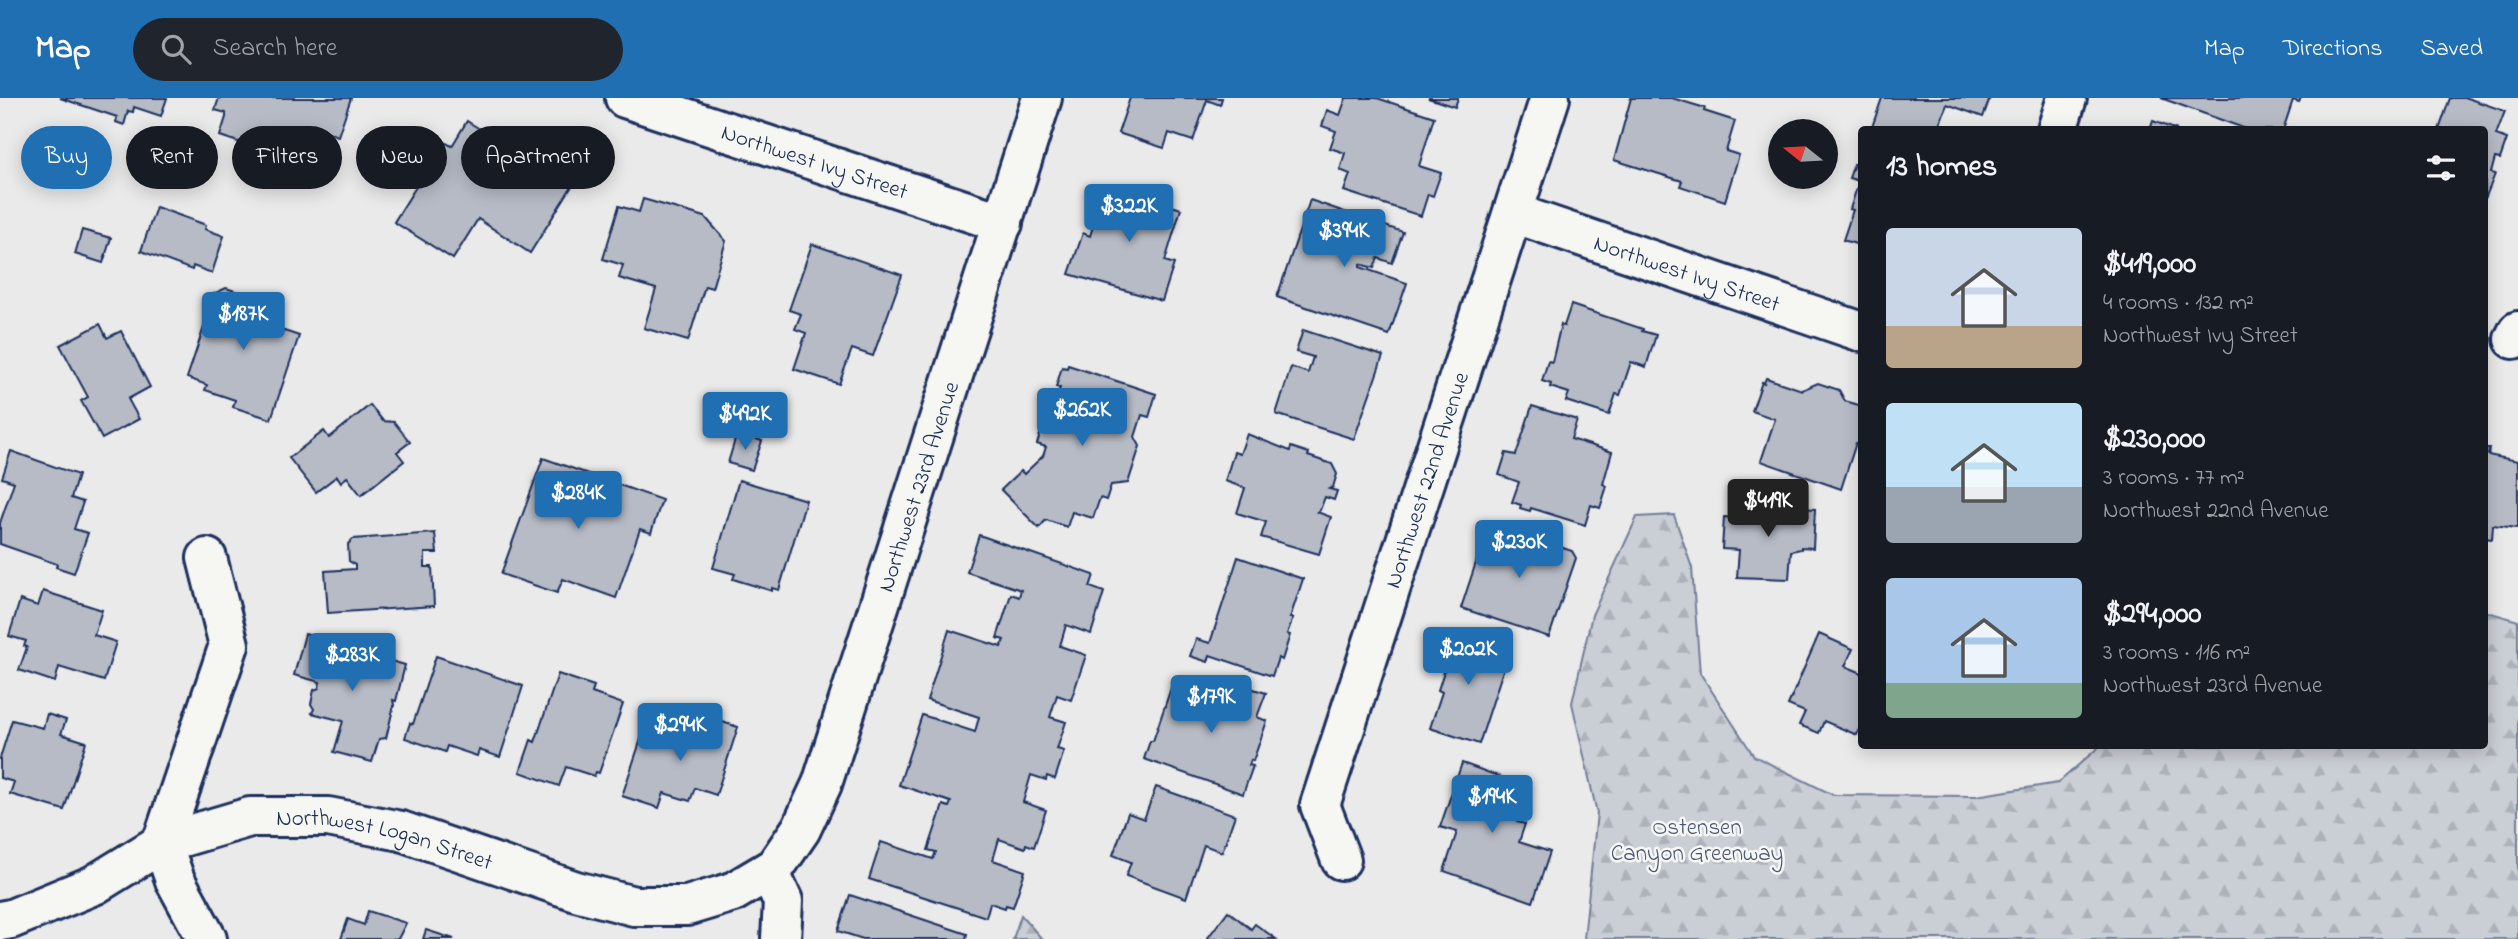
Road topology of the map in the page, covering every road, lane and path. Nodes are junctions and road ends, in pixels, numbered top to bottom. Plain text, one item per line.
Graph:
1 (625, 98) edge
2 (1042, 98) edge
3 (1550, 98) edge
4 (2067, 98) edge
5 (2058, 126) edge
6 (1513, 213) junction
7 (1003, 223) junction
8 (1858, 331) edge
9 (207, 558) dead end
10 (162, 843) junction
11 (1341, 860) dead end
12 (772, 869) junction
13 (0, 921) edge
14 (207, 939) edge
15 (781, 939) edge

1 - 7 street, Northwest Ivy Street
2 - 7 street, Northwest 23rd Avenue
3 - 6 street, Northwest 22nd Avenue
4 - 5 street
6 - 8 street, Northwest Ivy Street
6 - 11 street, Northwest 22nd Avenue
7 - 12 street, Northwest 23rd Avenue
9 - 10 street
10 - 12 street, Northwest Logan Street
10 - 13 street, Northwest Logan Street
10 - 14 street
12 - 15 street

